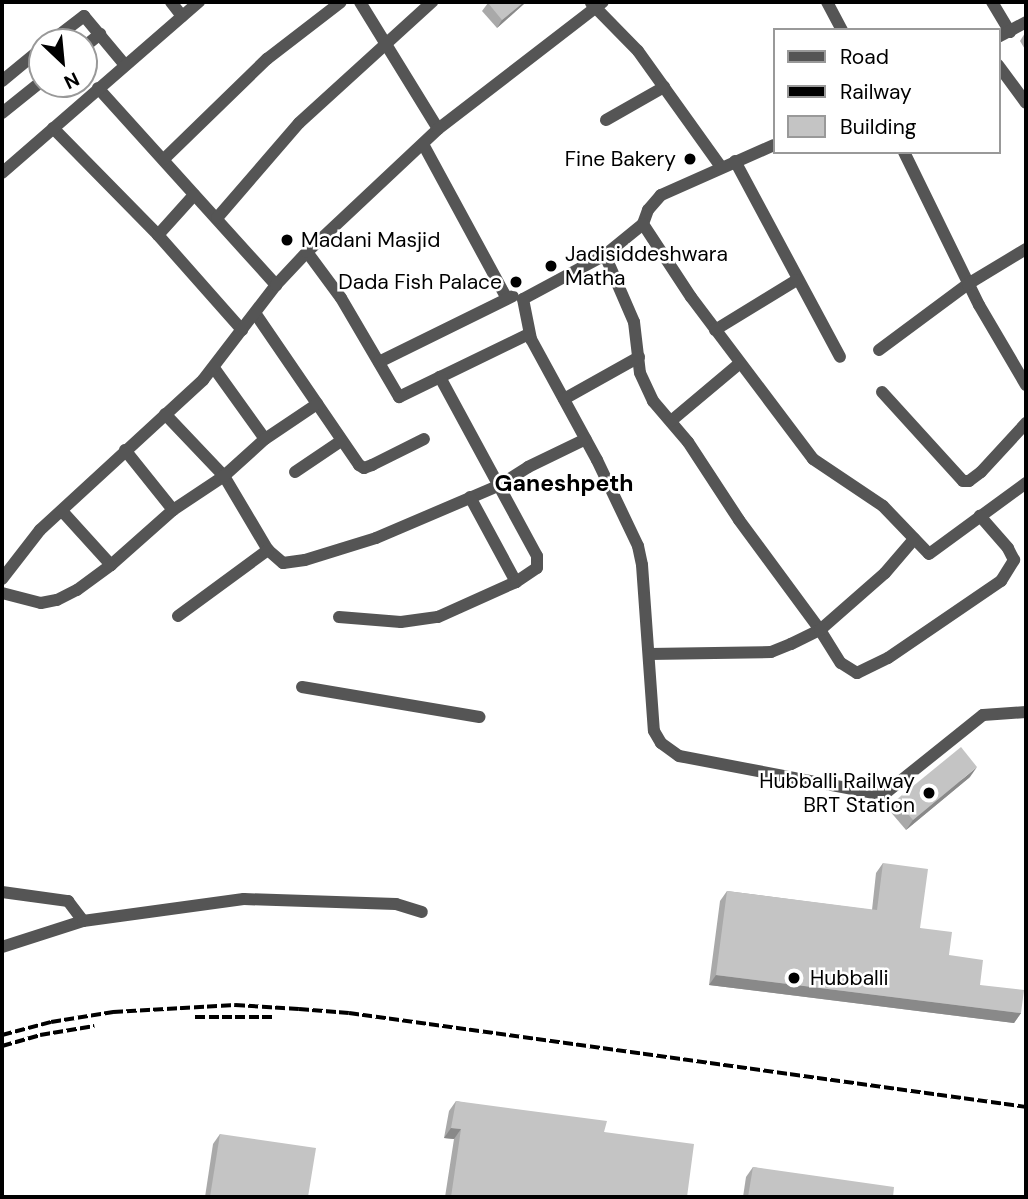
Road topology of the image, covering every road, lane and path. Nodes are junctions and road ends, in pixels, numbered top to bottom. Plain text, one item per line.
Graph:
1 (171, 2) edge
2 (199, 2) edge
3 (341, 2) edge
4 (360, 2) edge
5 (432, 2) edge
6 (827, 2) edge
7 (992, 2) edge
8 (596, 4) edge
9 (182, 16) junction
10 (1026, 22) edge
11 (68, 28) edge
12 (95, 28) edge
13 (841, 28) edge
14 (98, 32) edge
15 (100, 34) joint
16 (1004, 34) edge
17 (384, 46) junction
18 (28, 60) edge
19 (125, 65) junction
20 (1000, 68) edge
21 (2, 81) edge
22 (664, 87) junction
23 (98, 88) joint
24 (28, 92) edge
25 (87, 98) edge
26 (1026, 103) edge
27 (2, 113) edge
28 (606, 120) dead end
29 (53, 128) junction
30 (438, 129) junction
31 (423, 144) junction
32 (772, 146) edge
33 (905, 154) edge
34 (164, 159) junction
35 (735, 161) junction
36 (721, 167) junction
37 (2, 173) edge
38 (194, 195) junction
39 (217, 219) junction
40 (642, 224) junction
41 (158, 235) junction
42 (1026, 249) edge
43 (307, 252) junction
44 (605, 255) junction
45 (797, 279) junction
46 (968, 284) junction
47 (276, 285) junction
48 (506, 297) junction
49 (523, 299) junction
50 (255, 313) junction
51 (242, 330) junction
52 (715, 330) junction
53 (529, 334) junction
54 (879, 350) dead end
55 (639, 357) junction
56 (840, 357) dead end
57 (379, 362) junction
58 (740, 363) junction
59 (214, 368) junction
60 (440, 377) junction
61 (1026, 386) edge
62 (882, 392) dead end
63 (564, 399) junction
64 (317, 404) junction
65 (165, 414) junction
66 (671, 421) junction
67 (1026, 423) edge
68 (265, 439) junction
69 (424, 439) dead end
70 (586, 439) junction
71 (341, 441) junction
72 (125, 450) junction
73 (295, 472) dead end
74 (225, 476) junction
75 (1026, 483) edge
76 (498, 486) junction
77 (470, 497) junction
78 (173, 510) junction
79 (62, 511) junction
80 (980, 516) junction
81 (914, 538) junction
82 (268, 550) junction
83 (110, 565) junction
84 (1018, 570) edge
85 (2, 579) edge
86 (516, 582) junction
87 (2, 593) edge
88 (177, 616) dead end
89 (338, 617) dead end
90 (820, 630) junction
91 (649, 654) junction
92 (302, 687) dead end
93 (1026, 712) edge
94 (479, 717) dead end
95 (2, 892) edge
96 (422, 912) dead end
97 (83, 921) junction
98 (2, 947) edge

1 - 9 street
2 - 9 street
3 - 34 street
4 - 17 street
5 - 17 street
6 - 13 street
7 - 16 street
8 - 22 street
8 - 30 street
9 - 19 street
10 - 16 street
11 - 12 street
14 - 15 street
15 - 19 street
17 - 30 street
17 - 39 street
18 - 21 street
19 - 23 street
20 - 26 street
22 - 28 street
22 - 36 street
23 - 34 street
24 - 27 street
25 - 29 street
29 - 37 street
29 - 41 street
30 - 31 street
31 - 43 street
31 - 48 street
32 - 35 street
33 - 46 street
34 - 38 street
35 - 36 street
35 - 45 street
36 - 40 street
38 - 39 street
38 - 41 street
39 - 47 street
40 - 44 street
40 - 52 street
41 - 51 street
42 - 46 street
43 - 47 street
43 - 57 street
44 - 49 street
44 - 55 street
45 - 52 street
45 - 56 street
46 - 54 street
46 - 61 street
47 - 50 street
48 - 49 street
48 - 57 street
49 - 53 street
50 - 51 street
50 - 64 street
51 - 59 street
52 - 58 street
53 - 60 street
53 - 63 street
55 - 63 street
55 - 66 street
57 - 60 street
58 - 66 street
58 - 81 street
59 - 65 street
59 - 68 street
60 - 76 street
62 - 67 street
63 - 70 street
64 - 68 street
64 - 71 street
65 - 72 street
65 - 74 street
66 - 90 street
68 - 74 street
69 - 71 street
70 - 76 street
70 - 91 street
71 - 73 street
72 - 78 street
72 - 79 street
74 - 78 street
74 - 82 street
75 - 80 street
76 - 77 street
76 - 86 street
77 - 82 street
77 - 86 street
78 - 83 street
79 - 83 street
79 - 85 street
80 - 81 street
80 - 84 street
81 - 90 street
82 - 88 street
83 - 87 street
84 - 90 street
86 - 89 street
90 - 91 street
91 - 93 street
92 - 94 street
95 - 97 street
96 - 97 street
97 - 98 street

